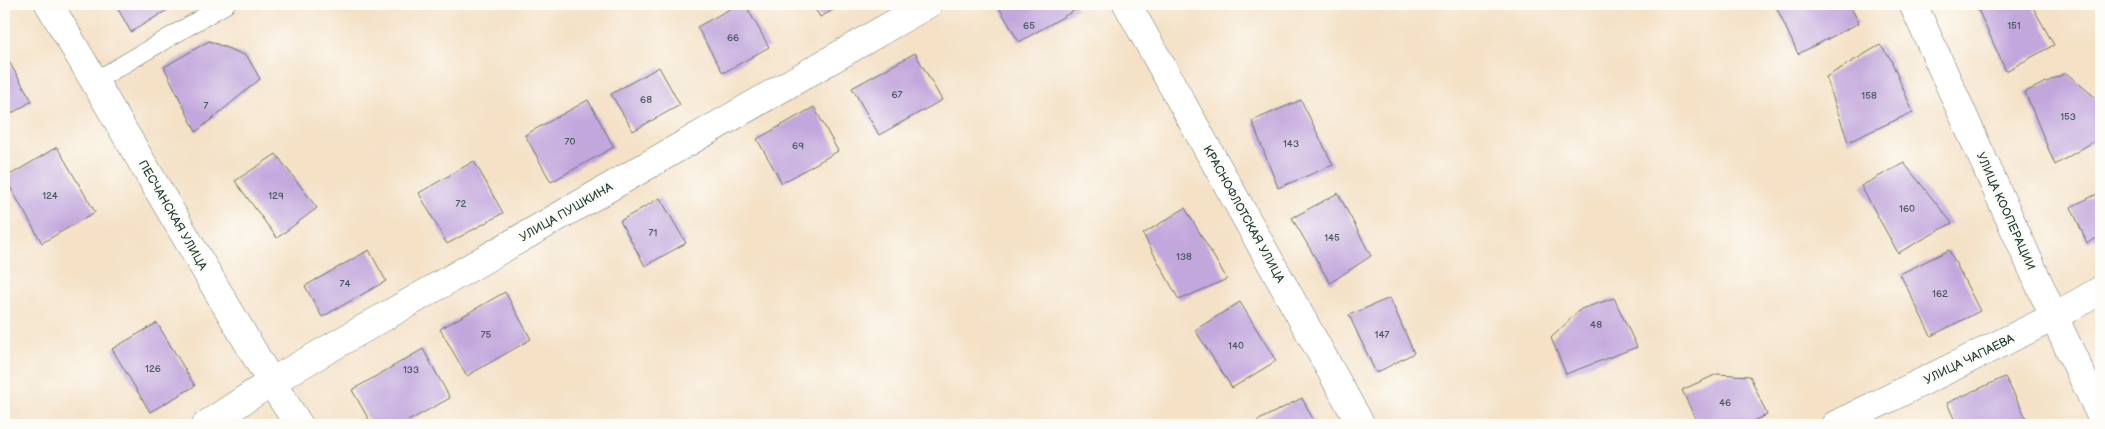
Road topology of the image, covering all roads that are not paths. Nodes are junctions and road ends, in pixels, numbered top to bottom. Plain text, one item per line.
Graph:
1 (49, 4) edge
2 (226, 4) edge
3 (928, 4) edge
4 (1127, 4) edge
5 (1913, 4) edge
6 (95, 81) junction
7 (2101, 290) edge
8 (2054, 317) junction
9 (271, 382) junction
10 (2101, 416) edge
11 (206, 425) edge
12 (299, 425) edge
13 (1361, 425) edge
14 (1835, 425) edge

1 - 6 street, ПЕСЧАНСКАЯ УЛИЦА
2 - 6 lane
3 - 9 street, УЛИЦА ПУШКИНА
4 - 13 street, КРАСНОФЛОТСКАЯ УЛИЦА
5 - 8 street, УЛИЦА КООПЕРАЦИИ
6 - 9 street, ПЕСЧАНСКАЯ УЛИЦА
7 - 8 street, УЛИЦА ЧАПАЕВА
8 - 10 street, УЛИЦА КООПЕРАЦИИ
8 - 14 street, УЛИЦА ЧАПАЕВА
9 - 11 street, УЛИЦА ПУШКИНА
9 - 12 street, ПЕСЧАНСКАЯ УЛИЦА

